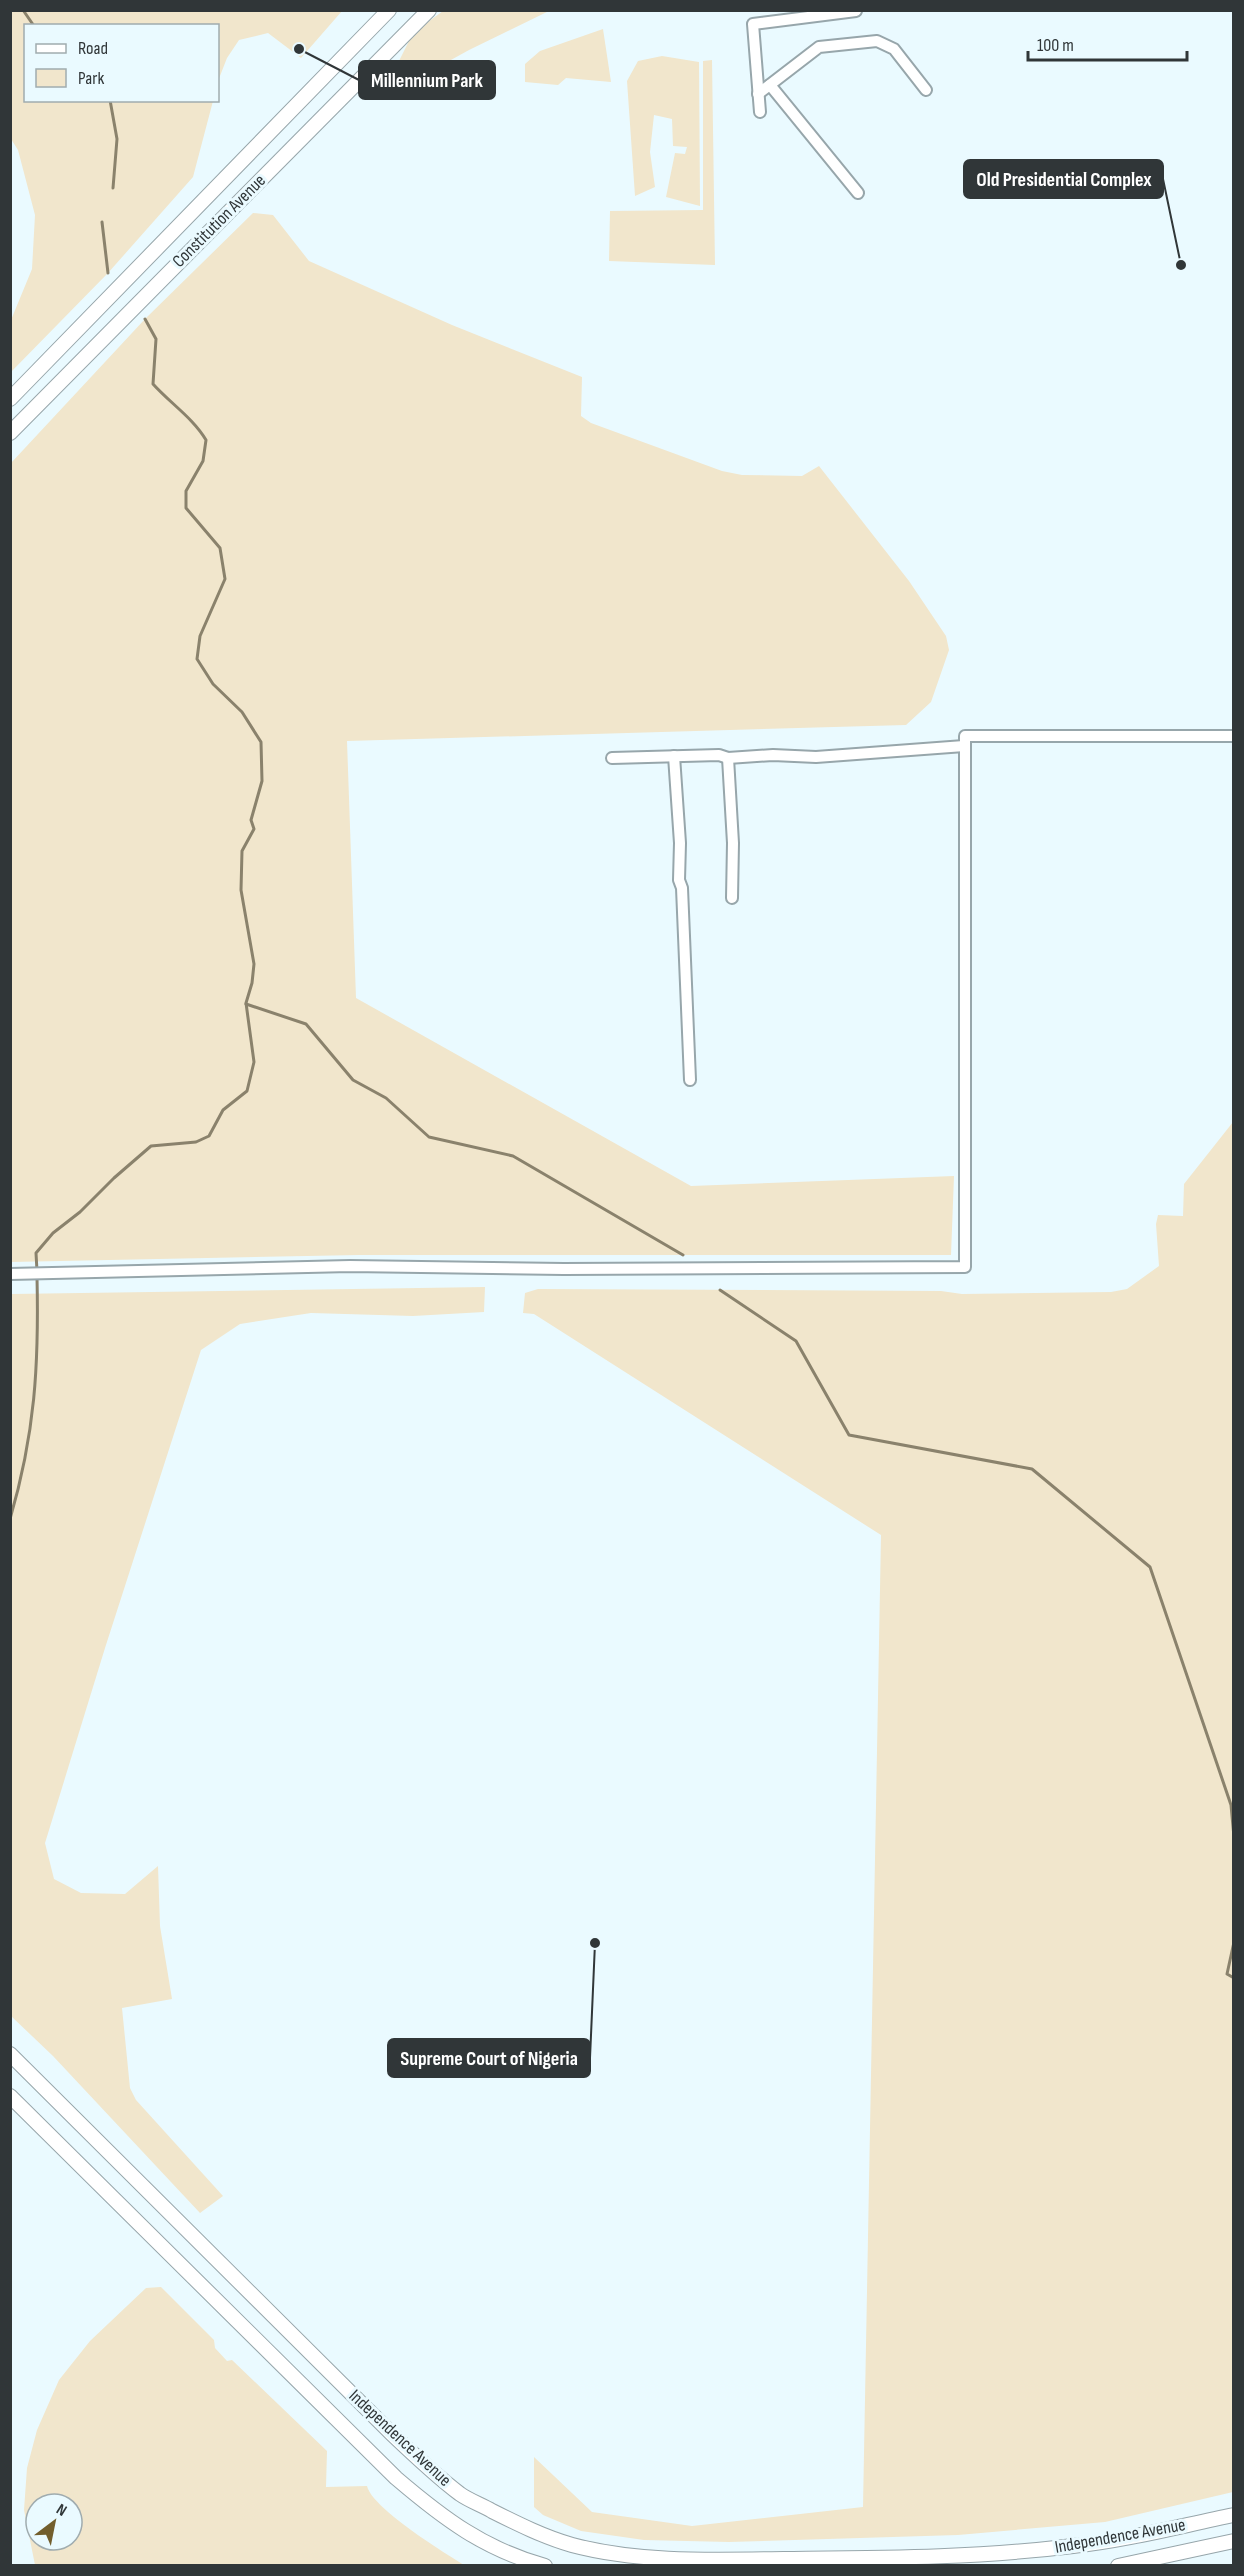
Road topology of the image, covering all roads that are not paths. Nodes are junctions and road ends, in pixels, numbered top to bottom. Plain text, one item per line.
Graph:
1 (389, 10) edge
2 (429, 10) edge
3 (856, 11) edge
4 (770, 85) junction
5 (926, 90) dead end
6 (758, 94) junction
7 (760, 112) dead end
8 (858, 193) dead end
9 (10, 399) edge
10 (10, 432) edge
11 (1233, 736) edge
12 (964, 746) junction
13 (674, 756) junction
14 (612, 758) dead end
15 (728, 758) junction
16 (732, 898) dead end
17 (690, 1080) dead end
18 (10, 1274) edge
19 (10, 2054) edge
20 (10, 2096) edge
21 (1233, 2515) edge
22 (1233, 2541) edge
23 (545, 2565) edge
24 (1118, 2565) edge

1 - 9 main road, Constitution Avenue
2 - 10 main road, Constitution Avenue
3 - 6 street
4 - 5 street
4 - 6 street
4 - 8 street
6 - 7 street
11 - 12 street
12 - 15 street
12 - 18 street
13 - 14 street
13 - 15 street
13 - 17 street
15 - 16 street
19 - 21 main road, Independence Avenue
20 - 23 main road, Independence Avenue
22 - 24 main road, Independence Avenue

